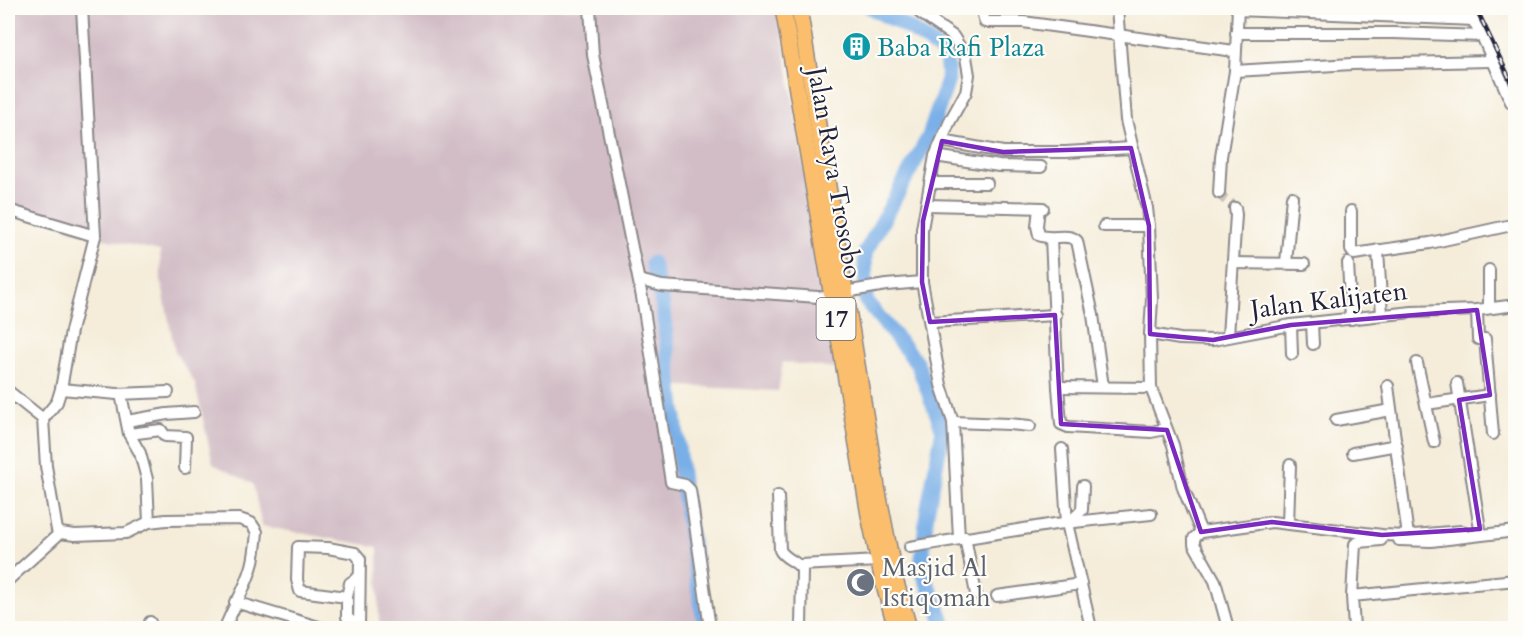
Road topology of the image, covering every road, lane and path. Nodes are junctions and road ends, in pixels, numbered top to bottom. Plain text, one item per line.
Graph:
1 (82, 8) edge
2 (590, 8) edge
3 (783, 8) edge
4 (799, 8) edge
5 (918, 8) edge
6 (981, 8) edge
7 (1117, 8) edge
8 (1465, 8) edge
9 (1238, 9) edge
10 (1474, 20) junction
11 (1236, 33) junction
12 (1118, 34) junction
13 (1482, 36) junction
14 (1234, 51) junction
15 (1491, 61) junction
16 (1235, 71) junction
17 (811, 76) junction
18 (794, 79) junction
19 (1511, 102) dead end
20 (942, 141) junction
21 (1131, 148) junction
22 (935, 156) junction
23 (1041, 167) dead end
24 (930, 183) junction
25 (987, 183) dead end
26 (1219, 194) dead end
27 (1292, 197) dead end
28 (927, 205) junction
29 (1235, 208) dead end
30 (8, 210) edge
31 (1351, 211) dead end
32 (1515, 224) edge
33 (1104, 226) dead end
34 (1149, 226) junction
35 (95, 236) junction
36 (1051, 238) junction
37 (1378, 250) junction
38 (1233, 263) junction
39 (1286, 263) junction
40 (1348, 263) dead end
41 (1304, 264) dead end
42 (1489, 270) dead end
43 (639, 280) junction
44 (922, 282) junction
45 (844, 294) junction
46 (1515, 305) edge
47 (1489, 308) junction
48 (1477, 310) junction
49 (1056, 315) junction
50 (1382, 315) junction
51 (1351, 319) junction
52 (930, 322) junction
53 (1312, 323) junction
54 (1290, 325) junction
55 (1150, 334) junction
56 (1228, 336) junction
57 (1313, 344) dead end
58 (1292, 354) dead end
59 (1417, 363) dead end
60 (1457, 383) dead end
61 (1388, 386) dead end
62 (1058, 387) junction
63 (1103, 387) junction
64 (1151, 388) junction
65 (61, 389) junction
66 (8, 391) edge
67 (168, 392) dead end
68 (121, 394) junction
69 (1490, 395) junction
70 (1459, 400) junction
71 (1426, 404) junction
72 (1391, 410) junction
73 (194, 412) dead end
74 (43, 419) junction
75 (1336, 420) dead end
76 (127, 421) junction
77 (954, 426) junction
78 (1030, 426) dead end
79 (129, 434) junction
80 (1493, 434) dead end
81 (1169, 436) junction
82 (1434, 442) dead end
83 (1396, 445) junction
84 (1062, 450) dead end
85 (1353, 453) dead end
86 (1290, 465) dead end
87 (185, 468) dead end
88 (1083, 486) dead end
89 (778, 496) dead end
90 (1151, 514) dead end
91 (149, 522) junction
92 (1068, 523) junction
93 (1288, 524) junction
94 (1515, 524) edge
95 (1480, 529) junction
96 (1515, 531) edge
97 (1201, 532) junction
98 (60, 533) junction
99 (1408, 536) junction
100 (962, 538) junction
101 (903, 547) junction
102 (879, 561) junction
103 (800, 565) junction
104 (359, 577) junction
105 (8, 580) edge
106 (1515, 580) edge
107 (1082, 584) junction
108 (976, 594) dead end
109 (997, 596) dead end
110 (1352, 596) junction
111 (347, 597) junction
112 (235, 602) junction
113 (359, 626) edge
114 (225, 628) edge
115 (322, 628) edge
116 (710, 628) edge
117 (801, 628) edge
118 (896, 628) edge
119 (909, 628) edge
120 (1091, 628) edge
121 (1228, 628) edge
122 (1354, 628) edge

1 - 35 street
2 - 43 street
3 - 18 highway, Jalan Raya Trosobo / 17
4 - 17 highway, Jalan Raya Trosobo / 17
5 - 20 street
6 - 12 street
7 - 12 street
8 - 10 street
9 - 10 street
9 - 11 street
10 - 13 street
11 - 13 street
11 - 14 street
12 - 14 street
12 - 21 street
13 - 15 street
14 - 16 street
15 - 16 street
15 - 19 street
16 - 26 street
17 - 18 highway
17 - 45 highway, Jalan Raya Trosobo / 17
18 - 45 highway, Jalan Raya Trosobo / 17
20 - 21 street
20 - 22 street
21 - 34 street
22 - 23 street
22 - 24 street
24 - 25 street
24 - 28 street
27 - 39 street
28 - 36 street
28 - 44 street
29 - 38 street
30 - 35 street
31 - 37 street
32 - 37 street
33 - 34 street
34 - 55 street
35 - 65 street
36 - 49 street
36 - 63 street
37 - 50 street
38 - 39 street
38 - 56 street
39 - 41 street
40 - 51 street
42 - 47 street
43 - 45 street
43 - 116 street
44 - 45 street
44 - 52 street
45 - 101 highway, Jalan Raya Trosobo / 17
45 - 102 highway, Jalan Raya Trosobo / 17
46 - 47 street, Jalan Kalijaten
47 - 48 street, Jalan Kalijaten
48 - 50 street, Jalan Kalijaten
48 - 69 street
49 - 52 street
49 - 62 street
50 - 51 street, Jalan Kalijaten
51 - 53 street, Jalan Kalijaten
52 - 77 street
53 - 54 street, Jalan Kalijaten
53 - 57 street
54 - 56 street, Jalan Kalijaten
54 - 58 street
55 - 56 street, Jalan Kalijaten
55 - 64 street
59 - 71 street
60 - 70 street
61 - 72 street
62 - 63 street
62 - 81 street
63 - 64 street
64 - 81 street
65 - 68 street
65 - 74 street
66 - 74 street
67 - 68 street
68 - 76 street
69 - 70 street
69 - 80 street
70 - 71 street
70 - 95 street
71 - 82 street
72 - 75 street
72 - 83 street
73 - 76 street
74 - 98 street
76 - 79 street
77 - 78 street
77 - 100 street
79 - 87 street
79 - 91 street
81 - 97 street
83 - 85 street
83 - 99 street
84 - 92 street
86 - 93 street
88 - 92 street
89 - 103 street
90 - 92 street
91 - 98 street
91 - 112 street
92 - 100 street
92 - 107 street
93 - 97 street
93 - 99 street
94 - 95 street
95 - 99 street
96 - 110 street
97 - 121 street
98 - 105 street
100 - 101 street
100 - 108 street
101 - 119 highway, Jalan Raya Trosobo / 17
102 - 103 street
102 - 118 highway, Jalan Raya Trosobo / 17
103 - 117 street
104 - 111 street
104 - 111 street
104 - 113 street
106 - 110 street
107 - 109 street
107 - 120 street
110 - 122 street
111 - 113 street
112 - 114 street
112 - 115 street

